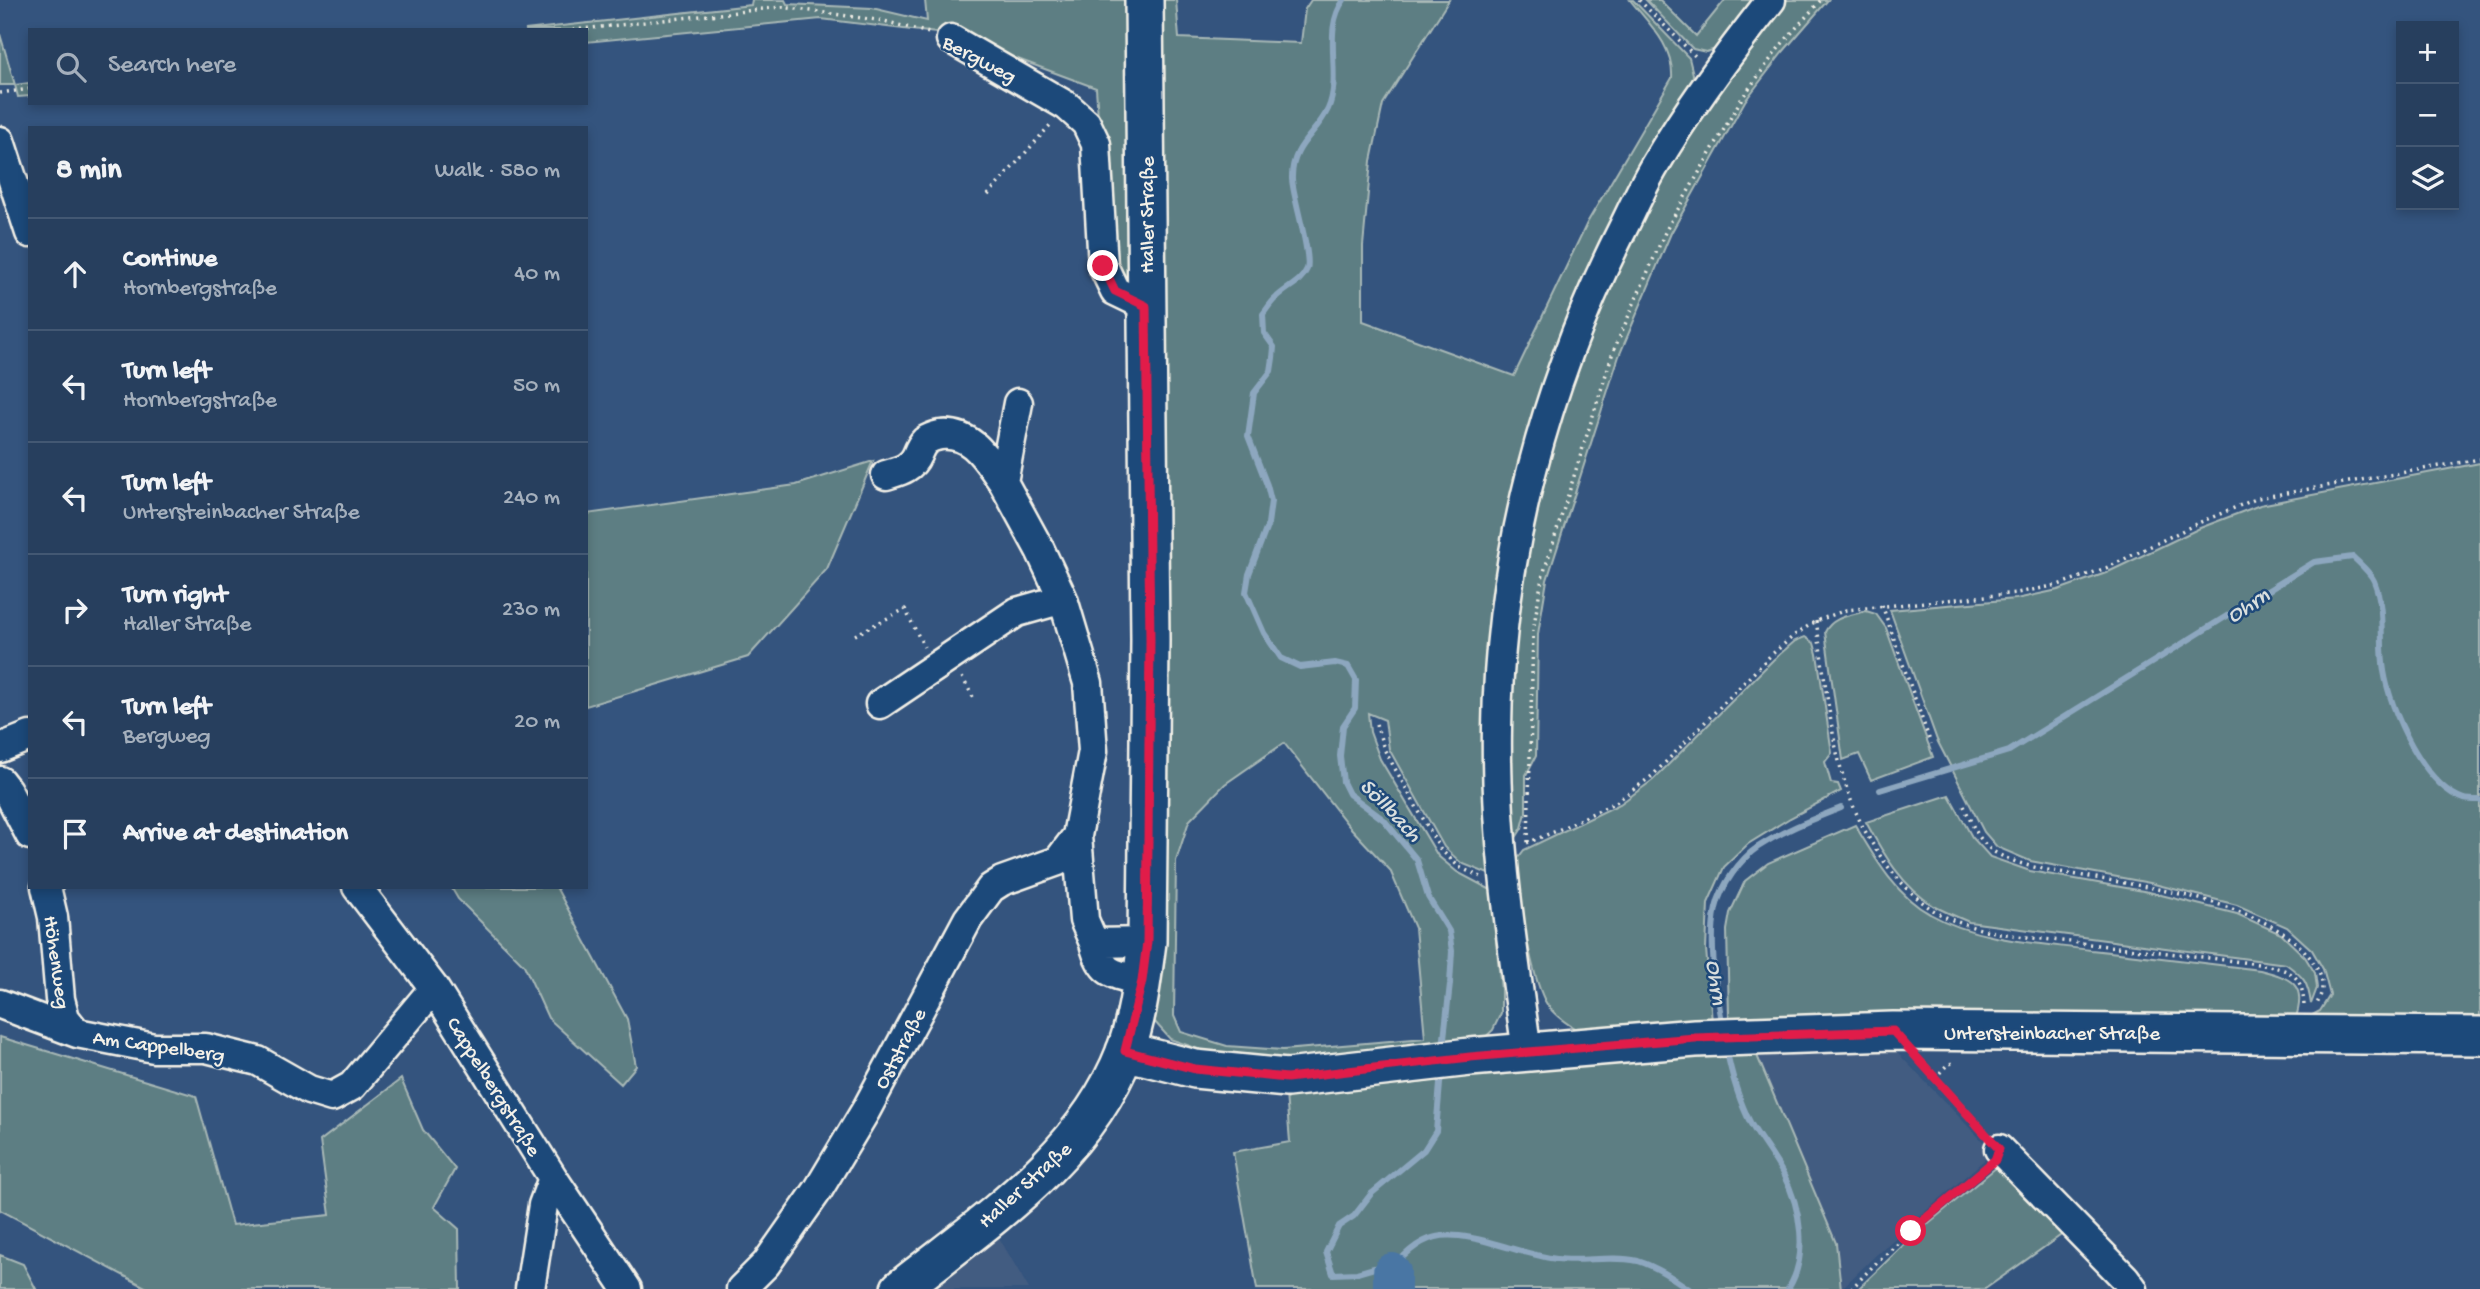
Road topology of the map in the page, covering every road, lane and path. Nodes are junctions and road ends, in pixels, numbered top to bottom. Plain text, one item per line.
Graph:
1 (781, 0) edge
2 (1144, 0) edge
3 (1639, 0) edge
4 (1771, 0) edge
5 (1821, 0) edge
6 (782, 7) junction
7 (588, 28) edge
8 (951, 39) joint
9 (1713, 74) junction
10 (28, 89) edge
11 (0, 93) edge
12 (1067, 106) junction
13 (0, 141) edge
14 (988, 195) dead end
15 (28, 227) edge
16 (1146, 306) junction
17 (1018, 403) dead end
18 (2480, 458) edge
19 (886, 475) dead end
20 (1003, 482) junction
21 (1063, 599) junction
22 (1882, 605) junction
23 (1816, 621) junction
24 (855, 635) dead end
25 (934, 667) junction
26 (880, 704) dead end
27 (1376, 724) dead end
28 (28, 737) edge
29 (1931, 744) dead end
30 (0, 748) edge
31 (0, 781) edge
32 (1964, 806) dead end
33 (28, 831) edge
34 (1077, 836) junction
35 (1528, 842) junction
36 (1500, 853) junction
37 (1503, 883) junction
38 (46, 889) edge
39 (359, 889) edge
40 (1147, 942) junction
41 (1094, 943) junction
42 (1142, 981) junction
43 (434, 988) junction
44 (0, 1004) edge
45 (1893, 1031) junction
46 (77, 1033) junction
47 (2480, 1036) edge
48 (1125, 1051) junction
49 (1527, 1052) junction
50 (1999, 1149) junction
51 (553, 1178) junction
52 (530, 1289) edge
53 (628, 1289) edge
54 (741, 1289) edge
55 (900, 1289) edge
56 (1851, 1289) edge
57 (2133, 1289) edge

1 - 6 path
2 - 16 main road, Haller Straße
3 - 9 path
4 - 9 street
5 - 35 path
6 - 7 path, Bergweg
6 - 8 path, Bergweg
8 - 12 street, Bergweg
9 - 36 street
10 - 11 path
12 - 14 path
12 - 16 street, Bergweg
13 - 15 street
16 - 40 main road, Haller Straße
17 - 20 street
18 - 22 path
19 - 20 street, Oststraße
20 - 21 street, Oststraße
21 - 25 street
21 - 34 street, Oststraße
22 - 23 path
22 - 29 path
23 - 32 path
23 - 35 path
24 - 25 path
25 - 26 street
27 - 37 path
28 - 30 street
31 - 33 street
34 - 41 street, Oststraße
34 - 54 street, Oststraße
35 - 36 path
36 - 37 street
37 - 49 street
38 - 46 street, Höhenweg
39 - 43 street, Cappelbergstraße
40 - 41 street
40 - 42 main road, Haller Straße
41 - 42 street, Oststraße
42 - 48 main road, Haller Straße
43 - 46 street, Am Cappelberg
43 - 51 street, Cappelbergstraße
44 - 46 street, Am Cappelberg
45 - 47 main road, Untersteinbacher Straße
45 - 49 main road, Untersteinbacher Straße
45 - 50 path
48 - 49 main road, Untersteinbacher Straße
48 - 55 main road, Haller Straße
50 - 56 path
50 - 57 street
51 - 52 street
51 - 53 street, Cappelbergstraße

